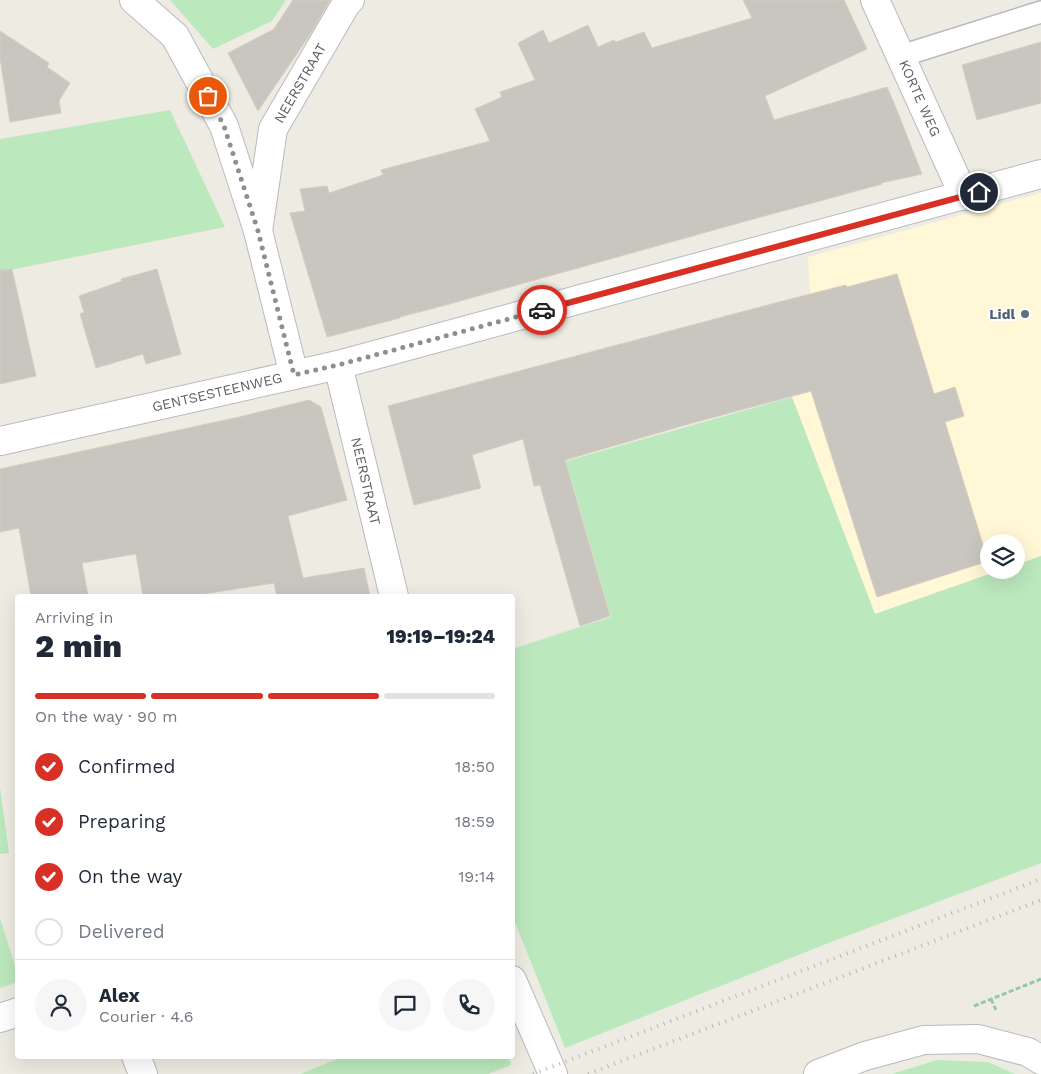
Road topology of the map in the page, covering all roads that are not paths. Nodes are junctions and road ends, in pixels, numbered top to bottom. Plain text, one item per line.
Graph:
1 (134, 0) edge
2 (350, 0) edge
3 (875, 0) edge
4 (1041, 12) edge
5 (901, 56) junction
6 (1041, 174) edge
7 (964, 196) junction
8 (258, 231) junction
9 (338, 365) junction
10 (294, 375) junction
11 (0, 441) edge
12 (394, 594) edge
13 (515, 987) edge
14 (15, 1013) edge
15 (0, 1018) edge
16 (137, 1059) edge
17 (1041, 1060) edge
18 (143, 1074) edge
19 (553, 1074) edge
20 (818, 1074) edge

1 - 8 street
2 - 8 street, NEERSTRAAT
3 - 5 street, KORTE WEG
4 - 5 lane
5 - 7 street, KORTE WEG
6 - 7 street, GENTSESTEENWEG
7 - 9 street, GENTSESTEENWEG
8 - 10 street
9 - 10 street, GENTSESTEENWEG
9 - 12 street, NEERSTRAAT
10 - 11 street, GENTSESTEENWEG
13 - 19 street
14 - 15 street
16 - 18 street
17 - 20 street

